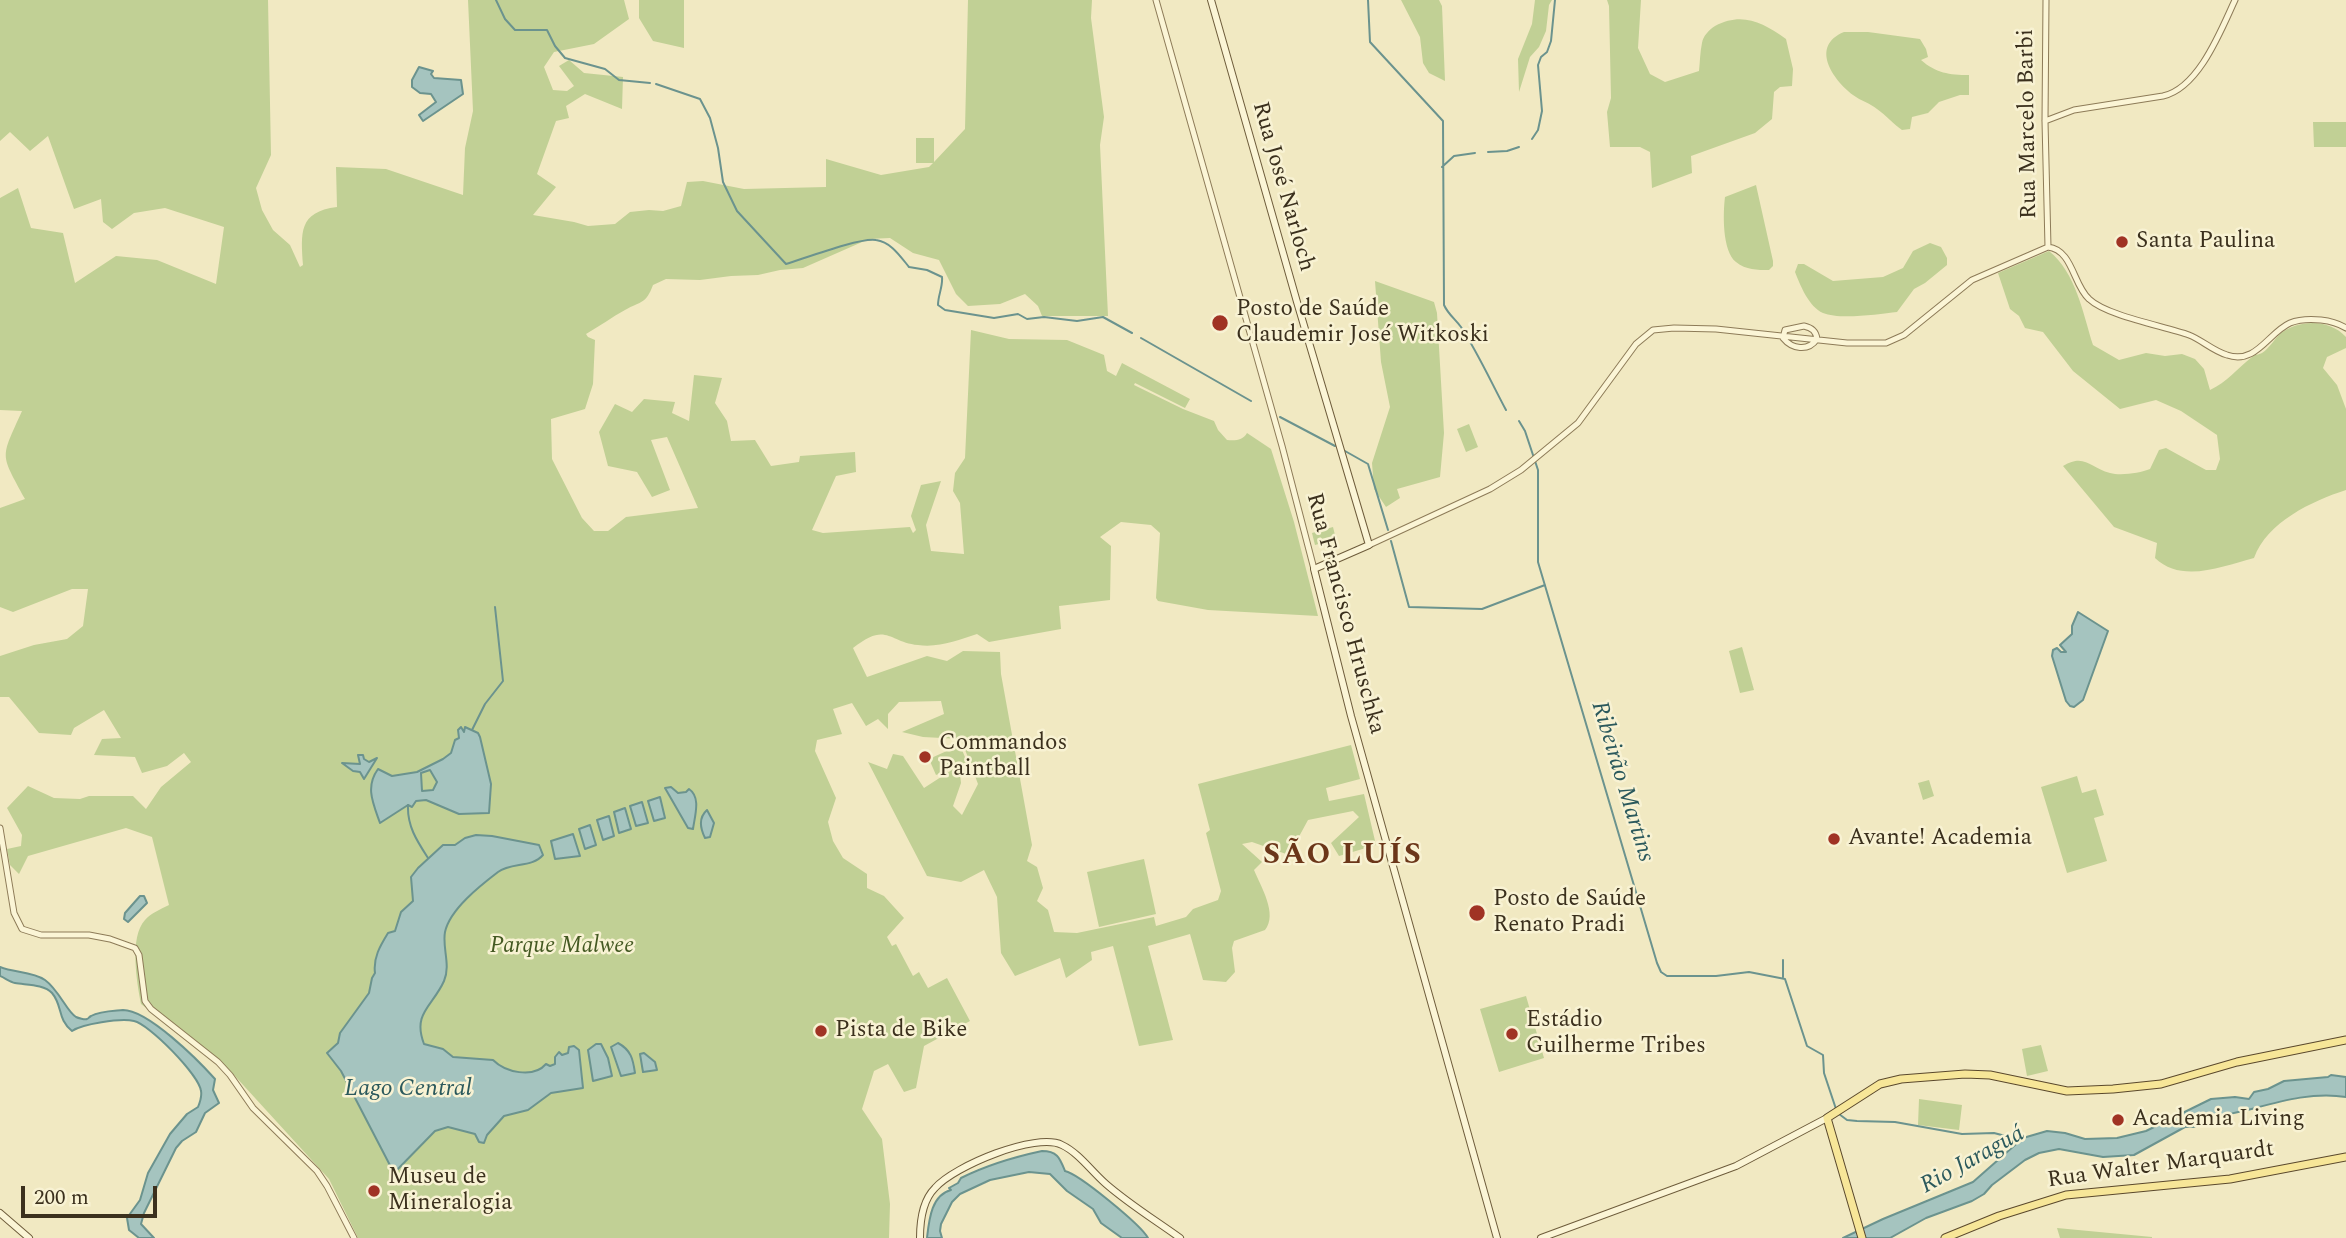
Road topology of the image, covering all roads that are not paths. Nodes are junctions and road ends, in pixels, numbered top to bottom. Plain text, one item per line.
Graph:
1 (1156, 0) edge
2 (1211, 0) edge
3 (2046, 0) edge
4 (2235, 0) edge
5 (2045, 121) junction
6 (2048, 247) junction
7 (2346, 328) edge
8 (1782, 335) junction
9 (1817, 339) junction
10 (1368, 545) junction
11 (1314, 569) junction
12 (0, 828) edge
13 (2346, 1040) edge
14 (1834, 1114) junction
15 (2346, 1157) edge
16 (0, 1213) edge
17 (29, 1238) edge
18 (354, 1238) edge
19 (920, 1238) edge
20 (1180, 1238) edge
21 (1497, 1238) edge
22 (1541, 1238) edge
23 (1862, 1238) edge
24 (1945, 1238) edge

1 - 11 street, Rua Francisco Hruschka
2 - 10 main road, Rua José Narloch
3 - 5 street, Rua Marcelo Barbi
4 - 5 street
5 - 6 street, Rua Marcelo Barbi
6 - 7 street
6 - 9 street
8 - 9 street
8 - 9 street
8 - 9 street
8 - 10 street
10 - 11 main road
11 - 21 main road, Rua Francisco Hruschka
12 - 18 street
13 - 14 main road
14 - 22 main road
14 - 23 main road
15 - 24 main road, Rua Walter Marquardt
16 - 17 main road
19 - 20 main road

